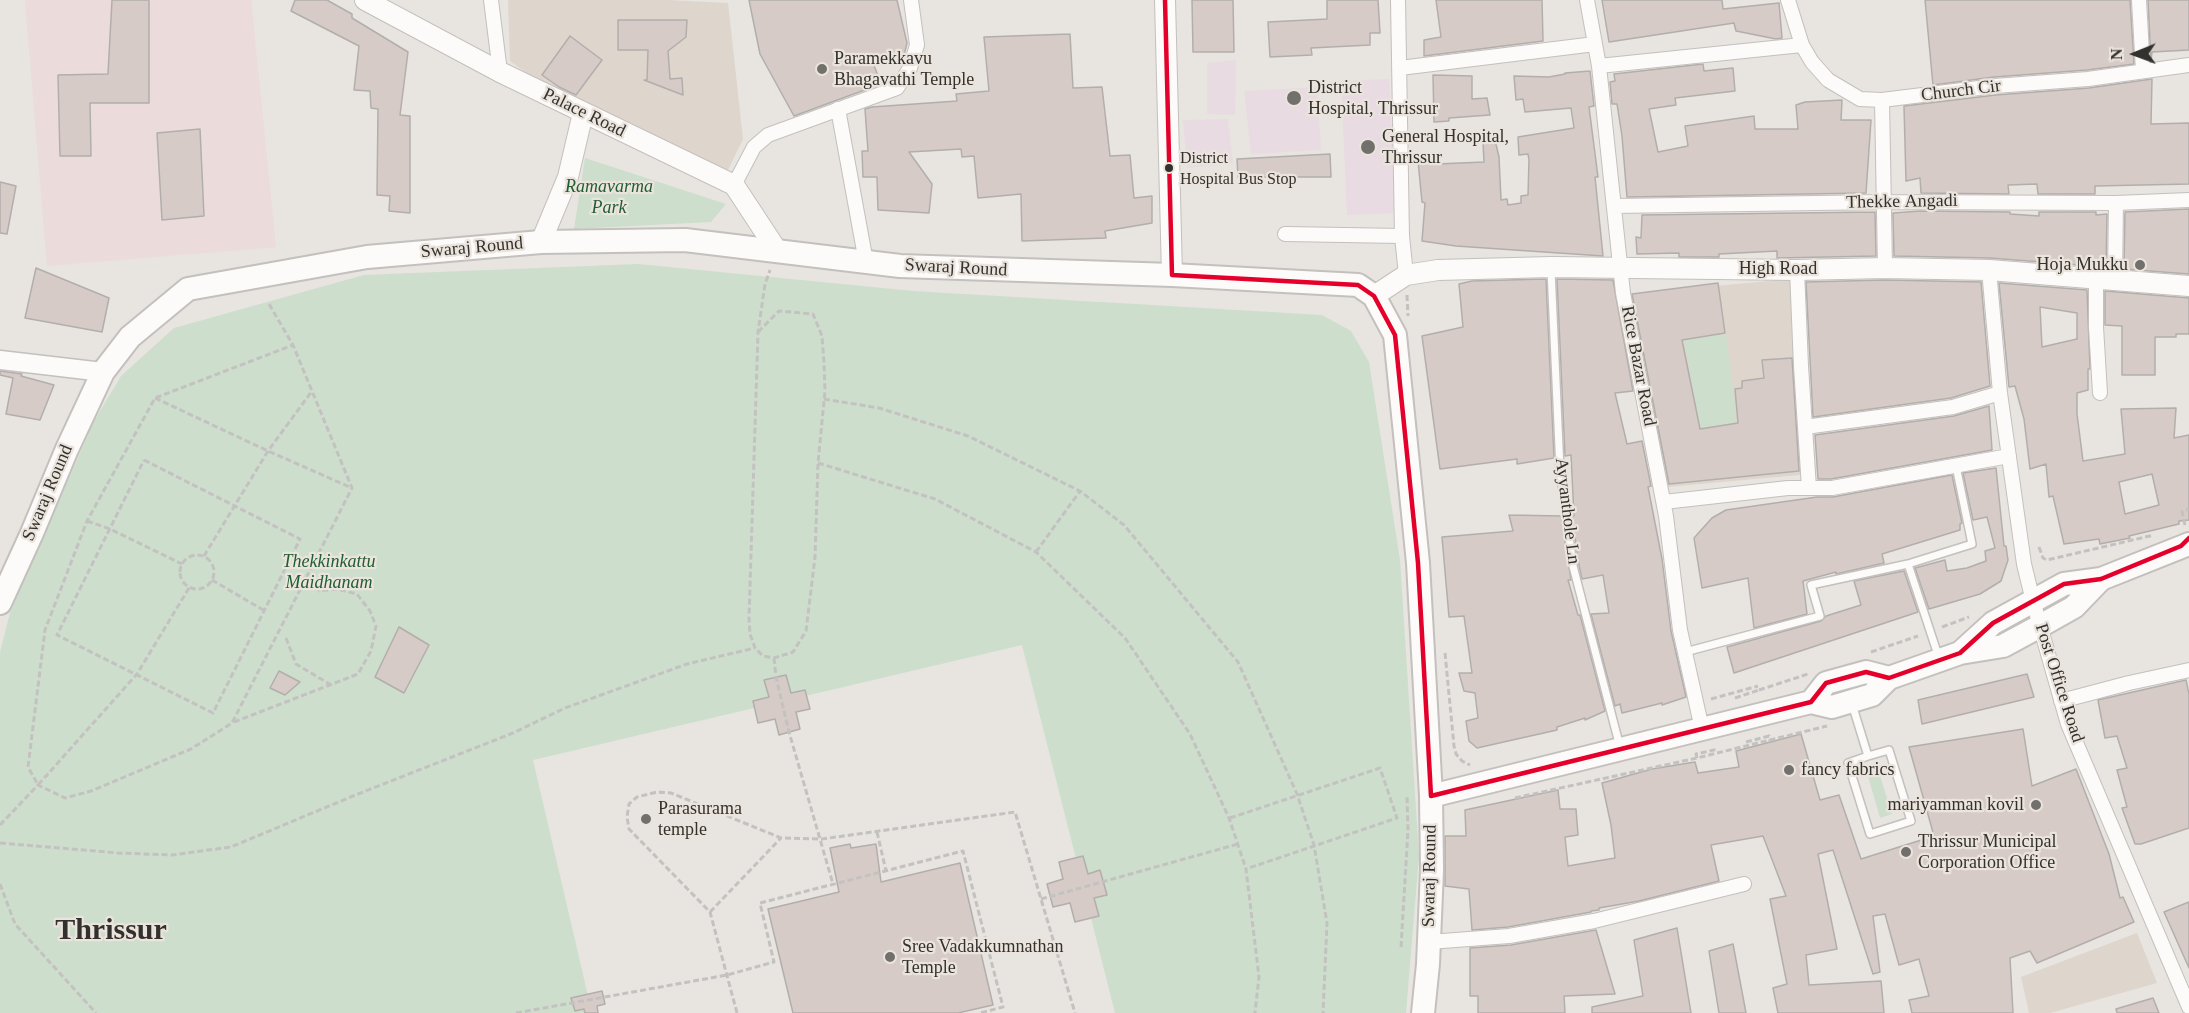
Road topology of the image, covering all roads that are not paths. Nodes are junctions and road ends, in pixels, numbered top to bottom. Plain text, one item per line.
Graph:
1 (365, 0) edge
2 (491, 0) edge
3 (911, 0) edge
4 (1165, 0) edge
5 (1398, 0) edge
6 (1587, 0) edge
7 (1788, 0) edge
8 (2139, 0) edge
9 (1595, 44) junction
10 (1802, 45) junction
11 (2189, 65) edge
12 (1599, 66) junction
13 (1400, 68) junction
14 (2143, 71) junction
15 (500, 72) junction
16 (1882, 100) junction
17 (838, 109) junction
18 (583, 113) junction
19 (734, 185) junction
20 (2189, 200) edge
21 (1884, 202) junction
22 (2116, 202) junction
23 (1614, 206) junction
24 (1285, 234) dead end
25 (1402, 236) junction
26 (541, 242) junction
27 (778, 252) junction
28 (866, 262) junction
29 (1551, 267) junction
30 (1619, 267) junction
31 (1885, 268) junction
32 (1797, 270) junction
33 (1989, 270) junction
34 (1172, 275) junction
35 (2105, 278) junction
36 (1407, 280) junction
37 (2189, 286) edge
38 (1374, 296) junction
39 (0, 360) edge
40 (103, 372) junction
41 (2000, 393) junction
42 (2100, 393) dead end
43 (1805, 427) junction
44 (2009, 456) junction
45 (1956, 466) junction
46 (1809, 488) junction
47 (1664, 502) junction
48 (2185, 539) edge
49 (1908, 564) junction
50 (2101, 579) junction
51 (1, 598) edge
52 (2033, 601) junction
53 (2040, 626) junction
54 (1685, 652) junction
55 (1950, 657) junction
56 (2189, 670) edge
57 (1889, 678) junction
58 (1852, 701) junction
59 (2061, 701) junction
60 (1810, 702) junction
61 (1702, 729) junction
62 (1621, 749) junction
63 (1868, 756) junction
64 (1431, 796) junction
65 (1744, 884) dead end
66 (1429, 942) junction
67 (2189, 1006) edge
68 (1423, 1013) edge

1 - 15 main road, Palace Road
2 - 15 street
3 - 17 street
4 - 34 main road
5 - 13 street
6 - 9 street, Rice Bazar Road
7 - 10 street, Church Cir
8 - 14 street
9 - 12 street, Rice Bazar Road
9 - 13 street
10 - 12 street
10 - 16 street, Church Cir
11 - 14 street, Church Cir
12 - 23 street, Rice Bazar Road
13 - 25 street
14 - 16 street, Church Cir
15 - 18 main road, Palace Road
16 - 21 street
17 - 19 street
17 - 28 street
18 - 19 main road, Palace Road
18 - 26 main road
19 - 27 main road
20 - 22 street, Thekke Angadi
21 - 22 street, Thekke Angadi
21 - 23 street, Thekke Angadi
21 - 31 street
22 - 35 street
23 - 30 street, Rice Bazar Road
24 - 25 street
25 - 36 street
26 - 27 main road, Swaraj Round
26 - 40 main road, Swaraj Round
27 - 28 main road, Swaraj Round
28 - 34 main road, Swaraj Round
29 - 30 main road, High Road
29 - 36 main road, High Road
29 - 62 lane, Ayyanthole Ln
30 - 32 main road, High Road
30 - 47 street, Rice Bazar Road
31 - 32 main road, High Road
31 - 33 main road, High Road
32 - 43 street
33 - 35 main road, High Road
33 - 41 street, Post Office Road
34 - 38 main road, Swaraj Round
35 - 37 main road, High Road
35 - 42 street
36 - 38 main road, High Road
38 - 64 main road, Swaraj Round
39 - 40 street
40 - 51 main road, Swaraj Round
41 - 43 street
41 - 44 street, Post Office Road
43 - 46 street
44 - 45 street
44 - 52 street, Post Office Road
45 - 46 street
45 - 49 lane
46 - 47 street
47 - 54 street, Rice Bazar Road
48 - 50 main road
49 - 54 lane
49 - 55 lane
50 - 52 main road
50 - 53 main road
52 - 53 street, Post Office Road
52 - 55 main road
53 - 55 main road
53 - 59 street, Post Office Road
54 - 61 street, Rice Bazar Road
55 - 57 main road
56 - 59 street
57 - 58 main road
57 - 60 main road
58 - 60 main road
58 - 63 lane
59 - 67 street, Post Office Road
60 - 61 main road
61 - 62 main road
62 - 64 main road
63 - 63 lane
64 - 66 main road, Swaraj Round
65 - 66 street
66 - 68 main road, Swaraj Round

